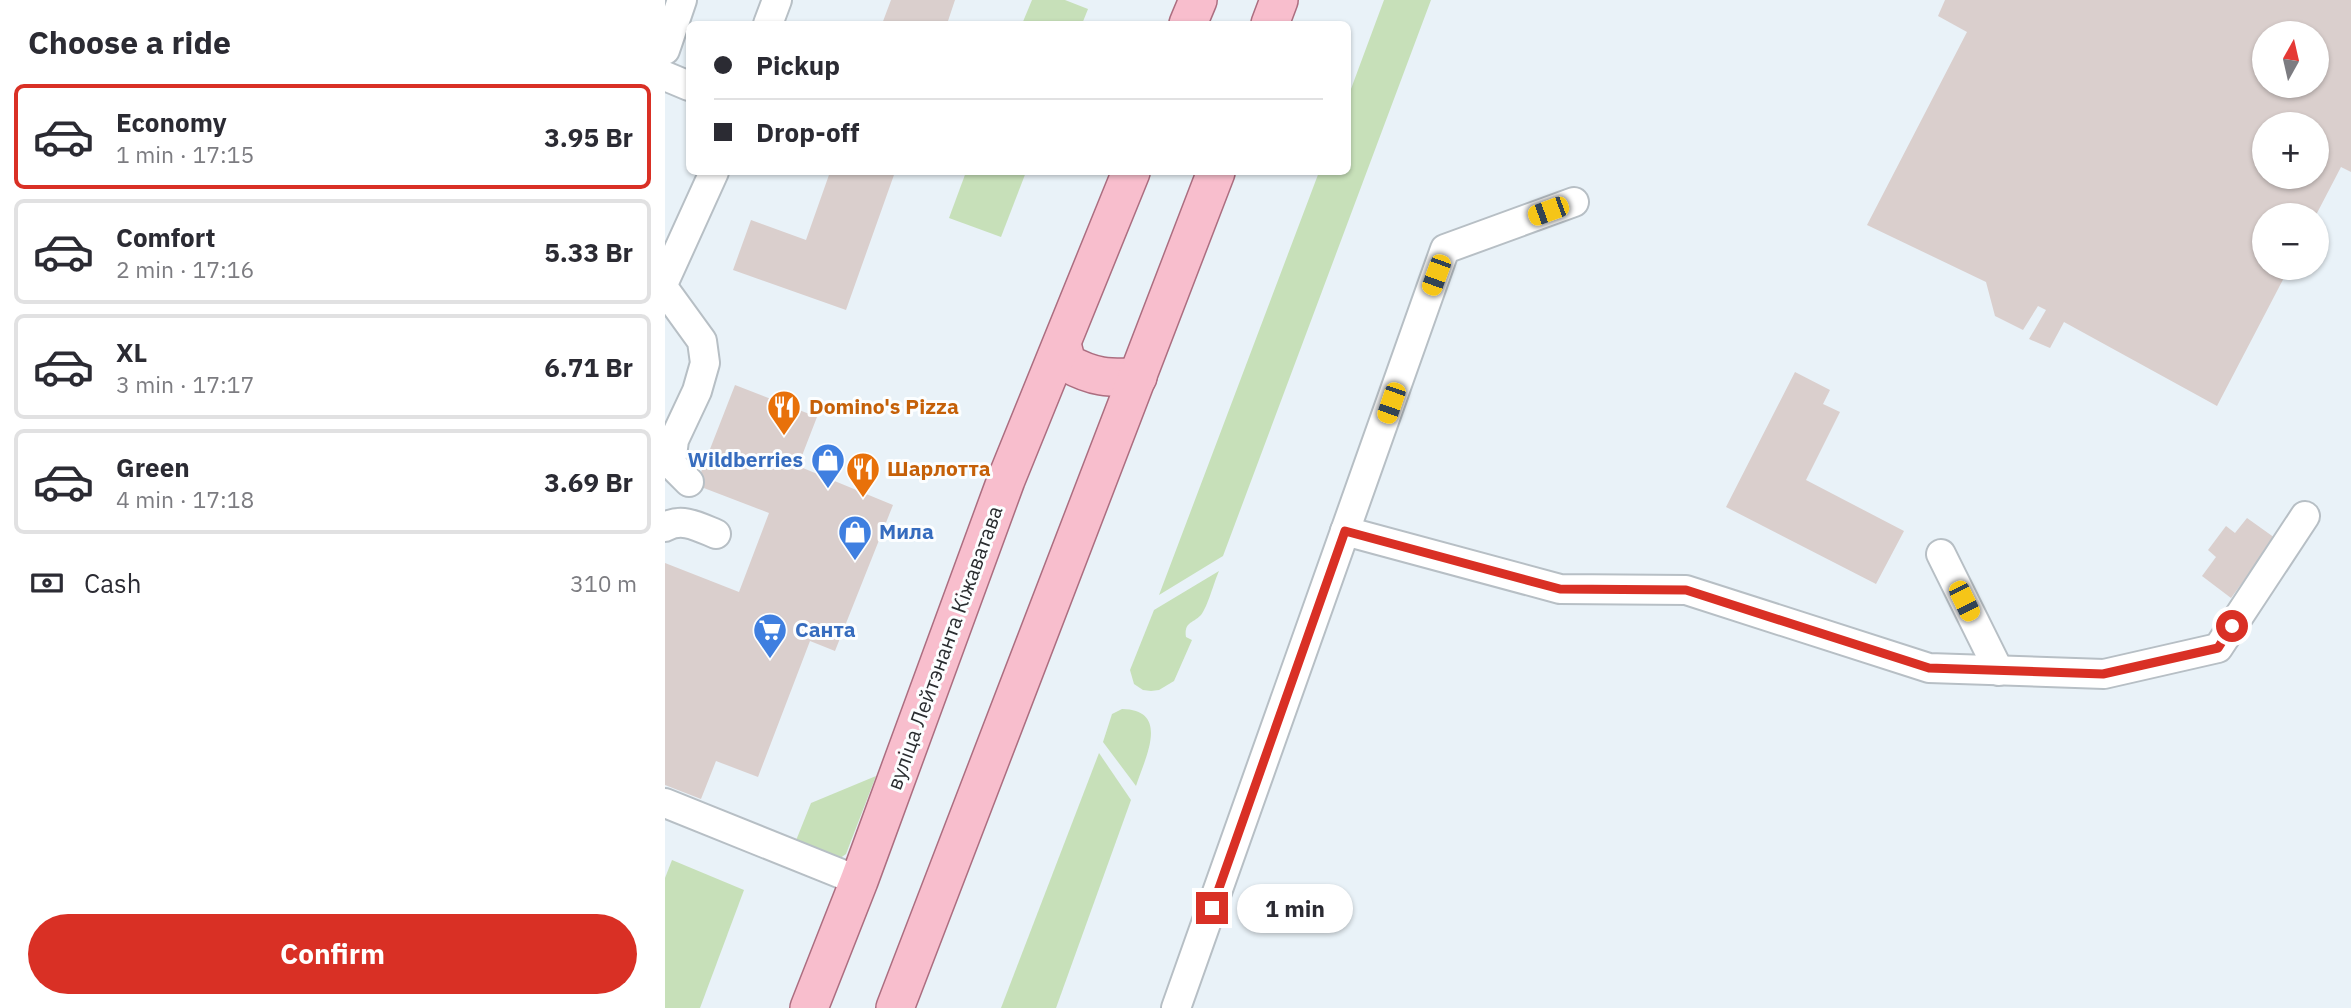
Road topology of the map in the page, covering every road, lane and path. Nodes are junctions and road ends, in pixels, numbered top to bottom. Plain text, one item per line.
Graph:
1 (682, 0) edge
2 (777, 0) edge
3 (1198, 0) edge
4 (1279, 0) edge
5 (769, 21) edge
6 (1189, 21) edge
7 (1271, 21) edge
8 (665, 50) edge
9 (665, 76) edge
10 (686, 85) edge
11 (714, 175) edge
12 (1130, 175) edge
13 (1215, 175) edge
14 (1574, 202) dead end
15 (665, 280) edge
16 (665, 290) edge
17 (1062, 344) junction
18 (1138, 377) junction
19 (689, 482) dead end
20 (2305, 516) dead end
21 (665, 527) edge
22 (1345, 531) junction
23 (716, 534) dead end
24 (1941, 554) dead end
25 (1999, 671) junction
26 (665, 803) edge
27 (859, 881) junction
28 (809, 1008) edge
29 (895, 1008) edge
30 (1176, 1008) edge

1 - 8 lane
2 - 5 lane
3 - 6 main road
4 - 7 main road
9 - 10 lane
11 - 15 lane
12 - 17 main road, вуліца Лейтэнанта Кіжаватава
13 - 18 main road
14 - 22 lane
16 - 19 lane
17 - 18 main road
17 - 27 main road, вуліца Лейтэнанта Кіжаватава
18 - 29 main road
20 - 25 lane
21 - 23 lane
22 - 25 lane
22 - 30 lane
24 - 25 lane
26 - 27 lane
27 - 28 main road, вуліца Лейтэнанта Кіжаватава

